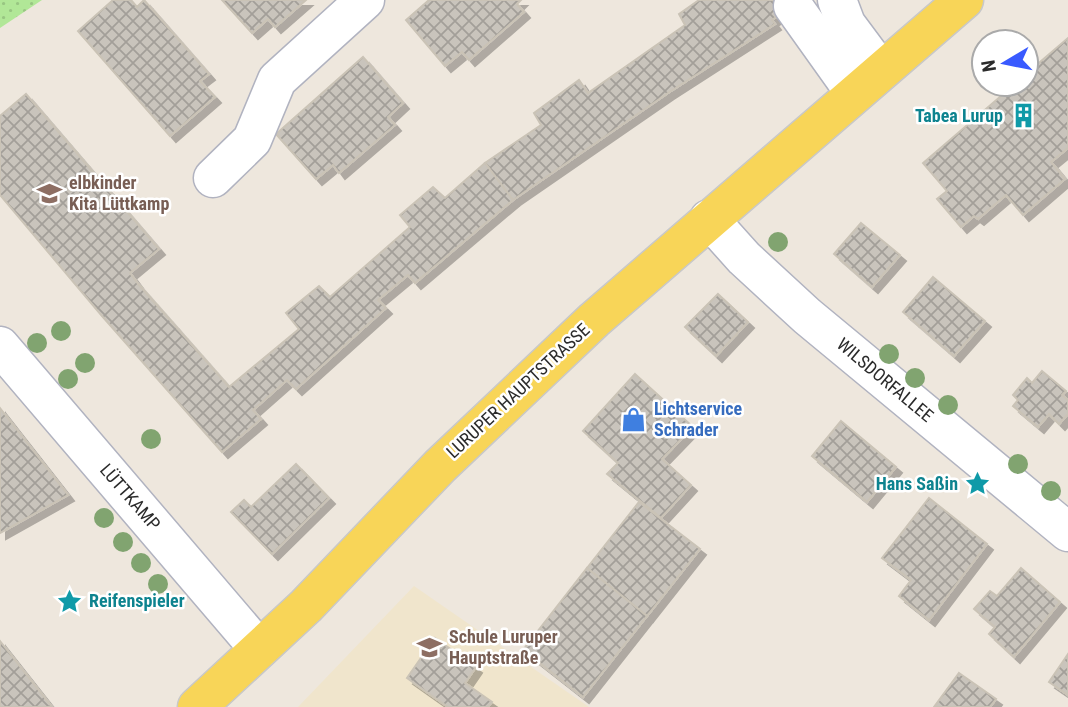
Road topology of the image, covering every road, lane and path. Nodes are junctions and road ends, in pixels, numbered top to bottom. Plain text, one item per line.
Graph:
1 (365, 0) edge
2 (837, 0) edge
3 (964, 0) edge
4 (793, 6) dead end
5 (868, 82) junction
6 (213, 178) dead end
7 (709, 219) junction
8 (0, 346) edge
9 (1068, 532) edge
10 (259, 649) junction
11 (197, 707) edge

1 - 6 street
2 - 5 street
3 - 5 main road, LURUPER HAUPTSTRASSE
4 - 5 street
5 - 7 main road, LURUPER HAUPTSTRASSE
7 - 9 street, WILSDORFALLEE
7 - 10 main road, LURUPER HAUPTSTRASSE
8 - 10 street, LÜTTKAMP
10 - 11 main road, LURUPER HAUPTSTRASSE

